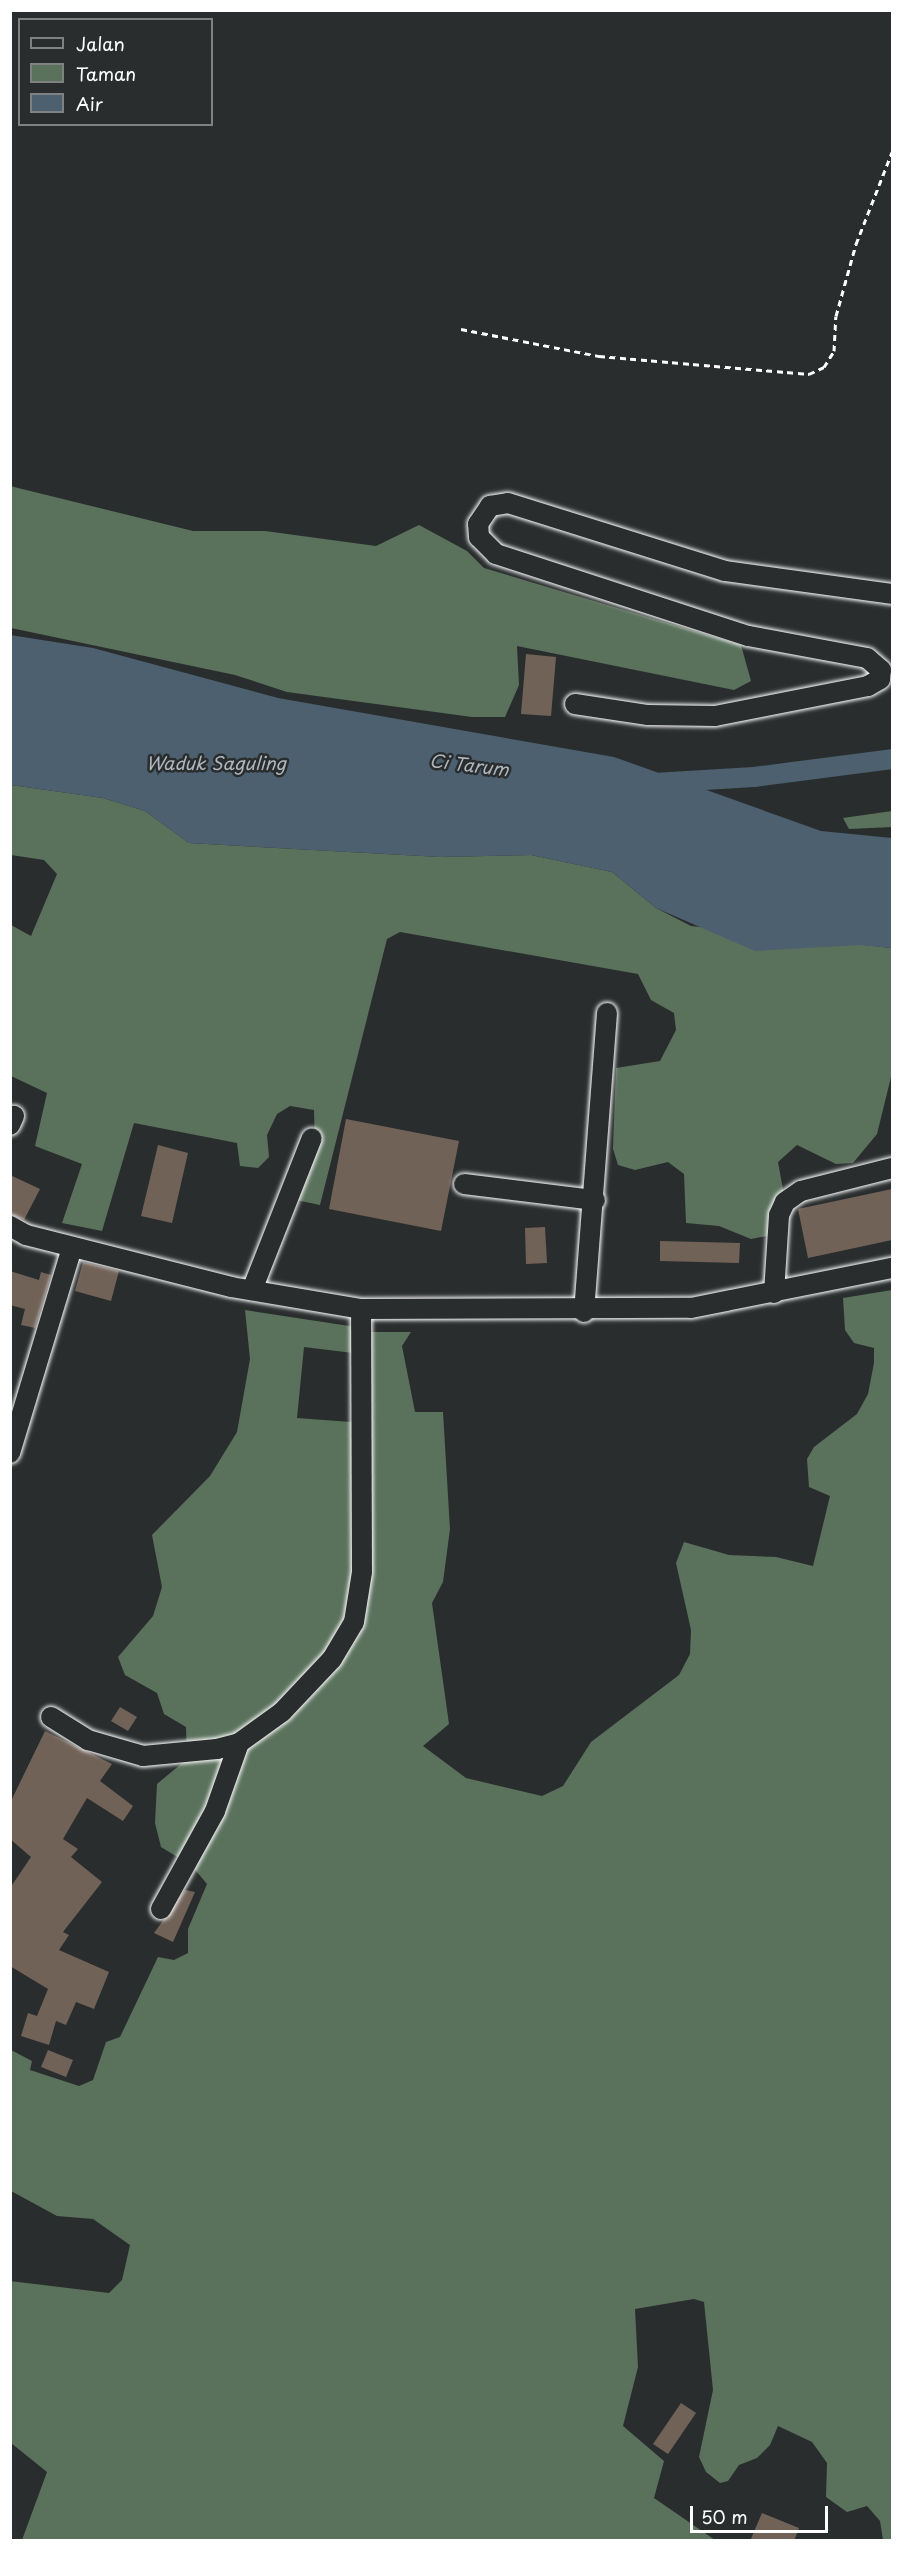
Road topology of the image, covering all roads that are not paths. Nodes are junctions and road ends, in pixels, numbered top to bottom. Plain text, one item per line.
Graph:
1 (892, 594) edge
2 (575, 704) dead end
3 (607, 1013) dead end
4 (312, 1138) dead end
5 (892, 1168) edge
6 (464, 1184) dead end
7 (595, 1200) junction
8 (10, 1226) edge
9 (72, 1247) junction
10 (892, 1268) edge
11 (252, 1290) junction
12 (774, 1293) junction
13 (362, 1309) junction
14 (584, 1312) junction
15 (10, 1453) edge
16 (51, 1717) dead end
17 (239, 1743) junction
18 (161, 1909) dead end

1 - 2 street
3 - 7 street
4 - 11 street
5 - 12 street
6 - 7 street
7 - 14 street
8 - 9 street
9 - 11 street
9 - 15 street
10 - 12 street
11 - 13 street
12 - 14 street
13 - 14 street
13 - 17 street
16 - 17 street
17 - 18 street

